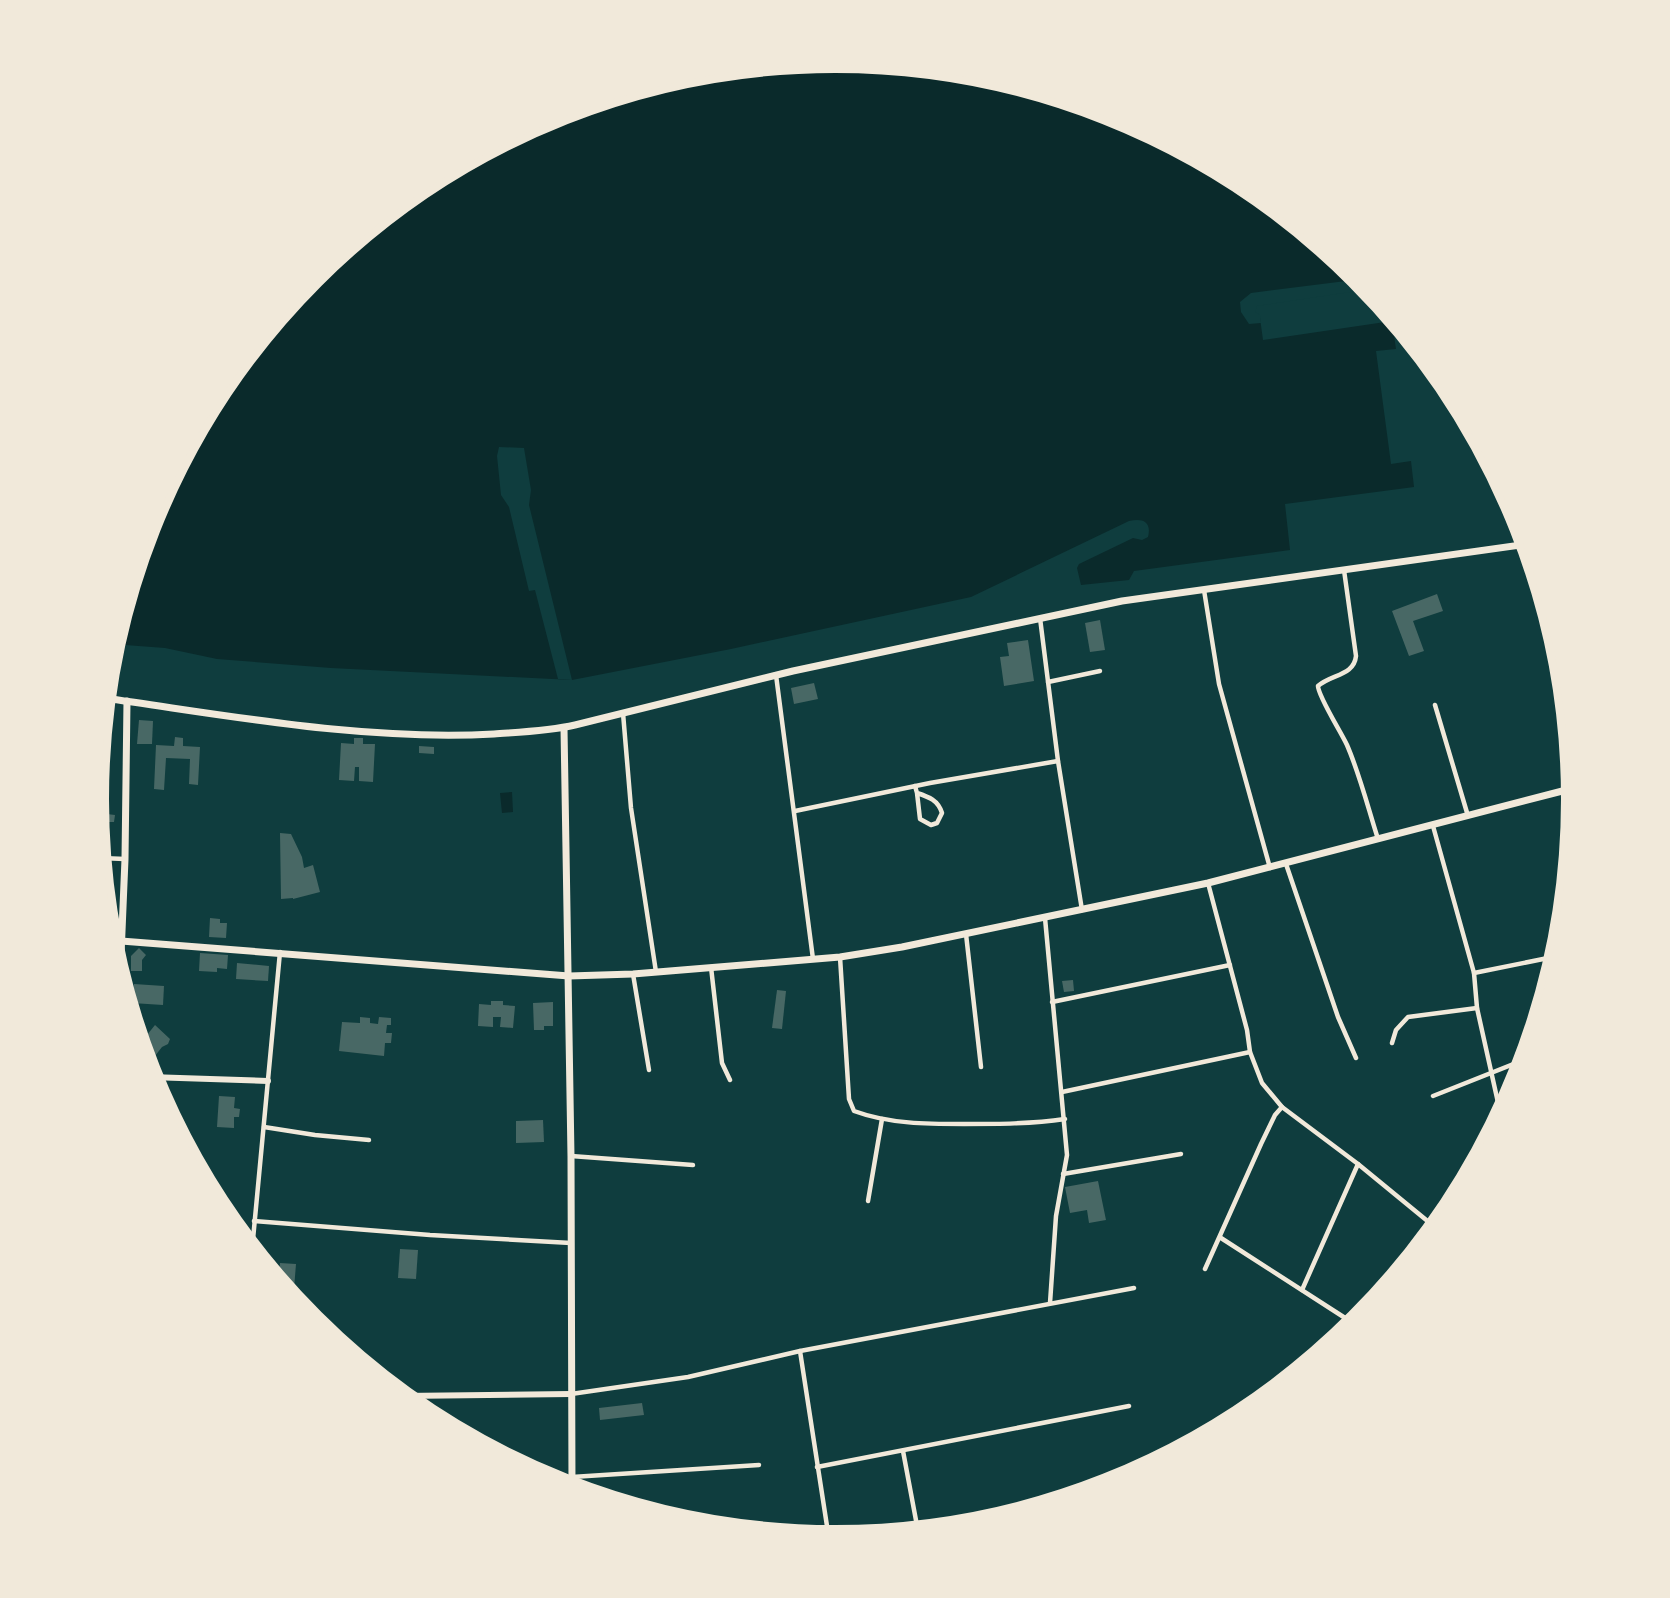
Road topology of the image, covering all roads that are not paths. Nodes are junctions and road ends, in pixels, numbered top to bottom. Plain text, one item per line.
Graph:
1 (1519, 545) edge
2 (1344, 570) junction
3 (1204, 590) junction
4 (1040, 618) junction
5 (1100, 671) dead end
6 (776, 675) junction
7 (1048, 682) junction
8 (112, 699) edge
9 (127, 701) junction
10 (1435, 705) dead end
11 (623, 713) junction
12 (564, 728) junction
13 (1058, 761) junction
14 (915, 786) junction
15 (1565, 790) edge
16 (917, 793) junction
17 (795, 811) junction
18 (1468, 816) junction
19 (1432, 826) junction
20 (1378, 839) junction
21 (108, 858) edge
22 (125, 859) junction
23 (1286, 864) junction
24 (1270, 868) junction
25 (1208, 883) junction
26 (1082, 910) junction
27 (1045, 918) junction
28 (966, 934) junction
29 (121, 941) junction
30 (121, 949) edge
31 (280, 952) junction
32 (840, 957) junction
33 (813, 958) junction
34 (1547, 958) edge
35 (1230, 965) junction
36 (711, 967) junction
37 (656, 972) junction
38 (1474, 973) junction
39 (633, 974) junction
40 (569, 976) junction
41 (1052, 1002) junction
42 (1477, 1008) junction
43 (1392, 1043) dead end
44 (1250, 1052) junction
45 (1356, 1058) dead end
46 (1515, 1063) edge
47 (981, 1067) dead end
48 (649, 1070) dead end
49 (1491, 1072) junction
50 (161, 1077) edge
51 (730, 1080) dead end
52 (268, 1081) junction
53 (1062, 1092) junction
54 (1432, 1096) dead end
55 (1498, 1103) edge
56 (1282, 1107) junction
57 (882, 1119) junction
58 (1065, 1119) junction
59 (264, 1127) junction
60 (369, 1140) dead end
61 (1181, 1154) dead end
62 (571, 1156) junction
63 (1358, 1164) junction
64 (693, 1165) dead end
65 (1063, 1174) junction
66 (868, 1201) dead end
67 (254, 1221) junction
68 (1429, 1222) edge
69 (1221, 1238) junction
70 (253, 1239) edge
71 (571, 1244) junction
72 (1205, 1269) dead end
73 (1134, 1288) dead end
74 (1302, 1290) junction
75 (1050, 1303) junction
76 (1347, 1319) edge
77 (800, 1351) junction
78 (571, 1394) junction
79 (415, 1396) edge
80 (1129, 1406) dead end
81 (903, 1451) junction
82 (759, 1465) dead end
83 (817, 1467) junction
84 (572, 1477) joint
85 (917, 1524) edge
86 (827, 1529) edge

1 - 2 main road
2 - 3 main road
2 - 20 street
3 - 4 main road
3 - 24 street
4 - 6 main road
4 - 7 street
5 - 7 street
6 - 11 main road
6 - 17 street
7 - 13 street
8 - 9 main road
9 - 12 main road
9 - 22 main road
10 - 18 street
11 - 12 main road
11 - 37 street
12 - 40 main road
13 - 14 street
13 - 26 street
14 - 16 street
14 - 17 street
15 - 18 main road
16 - 16 street
17 - 33 street
18 - 19 main road
19 - 20 main road
19 - 38 street
20 - 23 main road
21 - 22 street
22 - 29 main road
23 - 24 main road
23 - 45 street
24 - 25 main road
25 - 26 main road
25 - 35 street
26 - 27 main road
27 - 28 main road
27 - 41 street
28 - 32 main road
28 - 47 street
29 - 30 main road
29 - 31 main road
31 - 40 main road
31 - 52 street
32 - 33 main road
32 - 57 street
33 - 36 main road
34 - 38 street
35 - 41 street
35 - 44 street
36 - 37 main road
36 - 51 street
37 - 39 main road
38 - 42 street
39 - 40 main road
39 - 48 street
40 - 62 main road
41 - 53 street
42 - 43 street
42 - 49 street
44 - 53 street
44 - 56 street
46 - 49 street
49 - 54 street
49 - 55 street
50 - 52 street
52 - 59 street
53 - 58 street
56 - 63 street
56 - 69 street
57 - 58 street
57 - 66 street
58 - 65 street
59 - 60 street
59 - 67 street
61 - 65 street
62 - 64 street
62 - 71 main road
63 - 68 street
63 - 74 street
65 - 75 street
67 - 70 street
67 - 71 street
69 - 72 street
69 - 74 street
71 - 78 main road
73 - 75 street
74 - 76 street
75 - 77 street
77 - 78 street
77 - 83 street
78 - 79 street
78 - 84 main road
80 - 81 street
81 - 83 street
81 - 85 street
82 - 84 street
83 - 86 street

